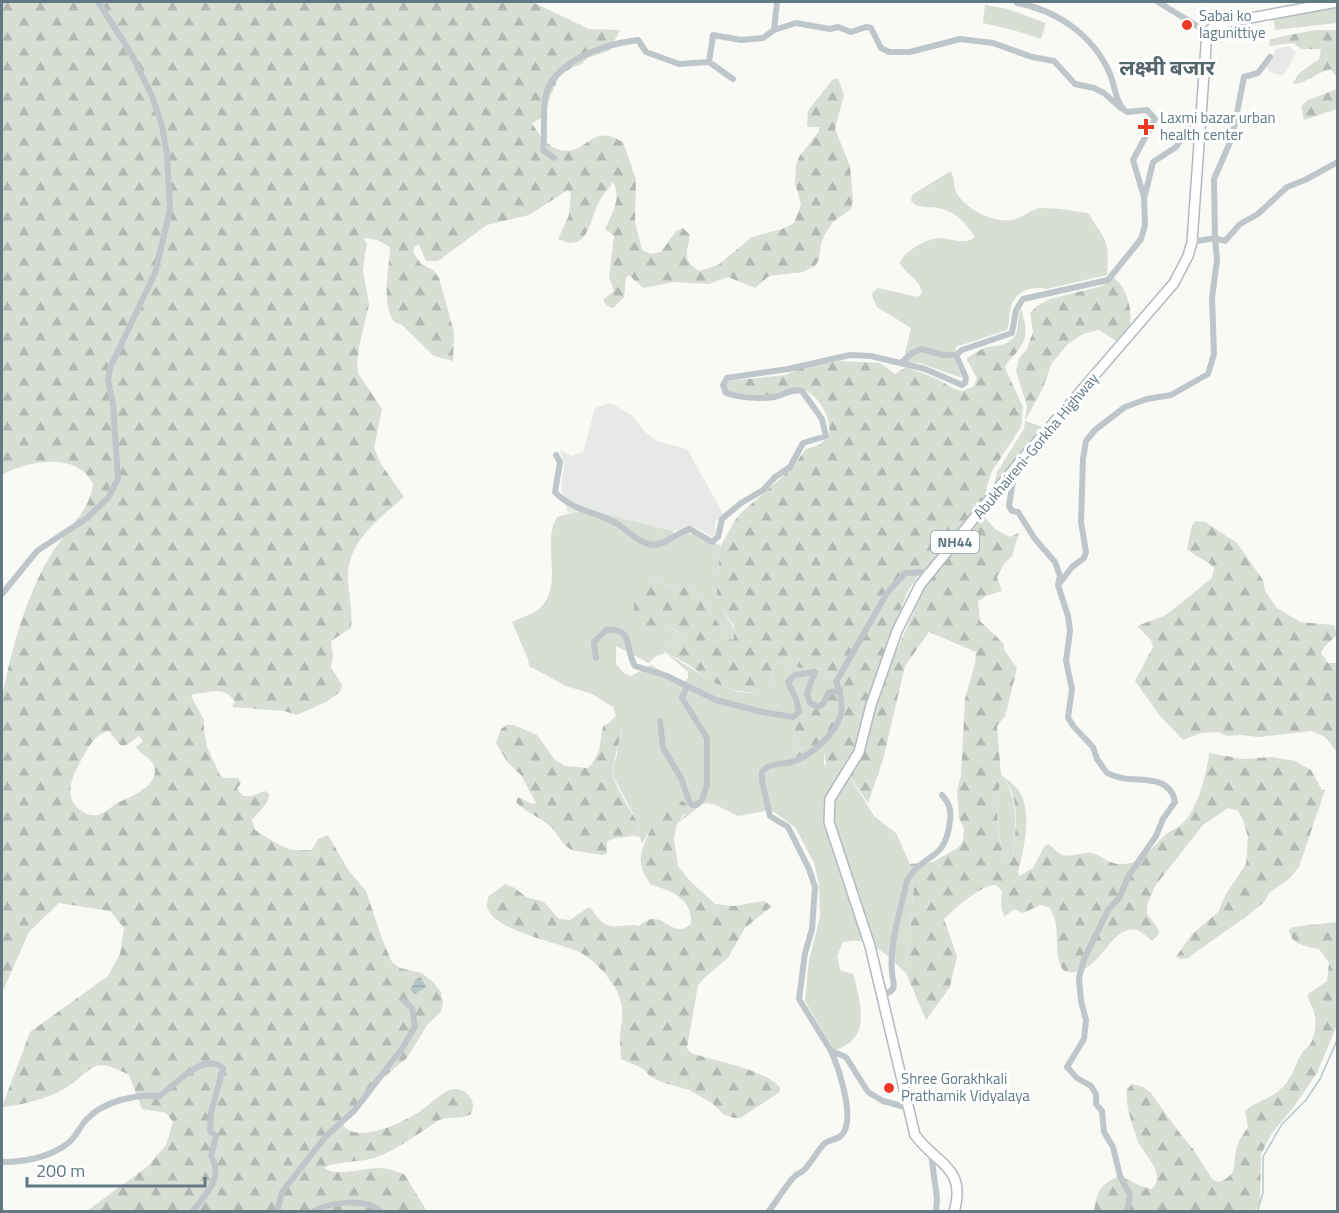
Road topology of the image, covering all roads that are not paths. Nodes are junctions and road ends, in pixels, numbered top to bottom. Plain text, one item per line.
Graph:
1 (98, 2) edge
2 (777, 2) edge
3 (1158, 2) edge
4 (1337, 2) edge
5 (1017, 3) edge
6 (774, 30) junction
7 (1207, 32) junction
8 (1270, 57) dead end
9 (709, 62) junction
10 (733, 79) dead end
11 (1122, 108) junction
12 (1200, 111) junction
13 (554, 158) dead end
14 (1338, 162) edge
15 (1144, 197) junction
16 (1215, 238) junction
17 (1192, 242) junction
18 (956, 355) junction
19 (901, 363) junction
20 (556, 455) dead end
21 (1018, 464) junction
22 (930, 572) junction
23 (1058, 585) junction
24 (2, 594) edge
25 (596, 658) dead end
26 (687, 686) junction
27 (840, 691) junction
28 (660, 721) dead end
29 (942, 795) dead end
30 (881, 990) junction
31 (404, 1001) dead end
32 (831, 1051) junction
33 (908, 1105) junction
34 (931, 1154) junction
35 (2, 1162) edge
36 (956, 1210) edge
37 (192, 1212) edge
38 (277, 1212) edge
39 (313, 1212) edge
40 (381, 1212) edge
41 (768, 1212) edge
42 (936, 1212) edge
43 (1127, 1212) edge

1 - 24 street
2 - 6 street
3 - 7 street
4 - 7 main road
5 - 11 street
6 - 9 street
6 - 11 street
7 - 12 main road, Abukhaireni-Gorkha Highway / NH44
8 - 16 street
9 - 10 street
9 - 13 street
11 - 15 street
12 - 15 street
12 - 17 main road, Abukhaireni-Gorkha Highway / NH44
14 - 16 street
15 - 18 street
16 - 17 street
16 - 23 street
17 - 21 main road, Abukhaireni-Gorkha Highway / NH44
18 - 19 street
18 - 19 street
19 - 20 street
21 - 22 main road, Abukhaireni-Gorkha Highway / NH44
21 - 23 street
22 - 27 street
22 - 30 main road, Abukhaireni-Gorkha Highway / NH44
23 - 43 street
25 - 26 street
26 - 27 street
26 - 28 street
27 - 32 street
29 - 30 street
30 - 33 main road, Abukhaireni-Gorkha Highway / NH44
31 - 38 street
32 - 33 street
32 - 41 street
33 - 34 main road, Abukhaireni-Gorkha Highway / NH44
34 - 36 main road, Abukhaireni-Gorkha Highway / NH44
34 - 42 street
35 - 37 street
39 - 40 street

